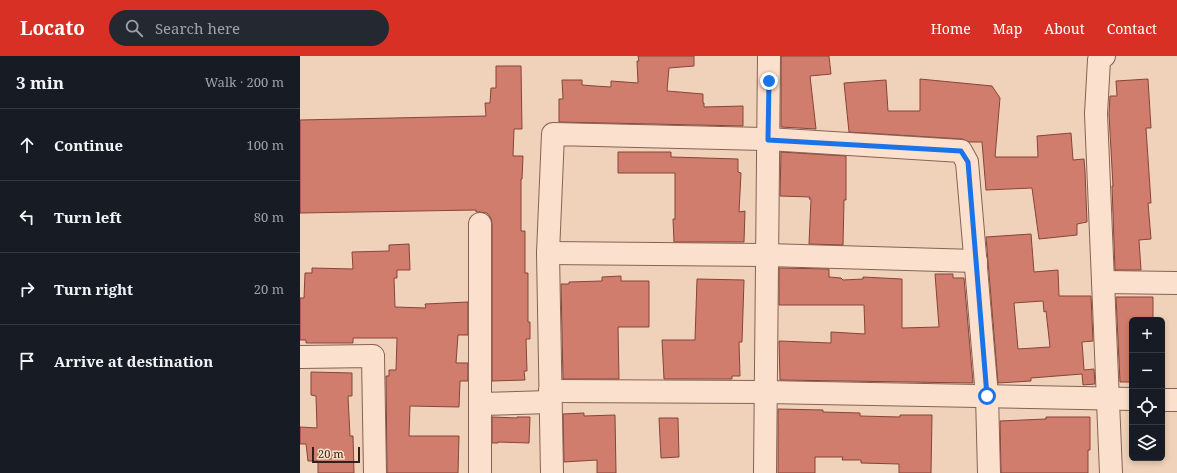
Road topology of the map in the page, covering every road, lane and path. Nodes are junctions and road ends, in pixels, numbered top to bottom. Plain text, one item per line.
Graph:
1 (769, 56) edge
2 (1104, 56) edge
3 (768, 140) junction
4 (480, 224) dead end
5 (548, 253) junction
6 (767, 255) junction
7 (976, 261) junction
8 (1104, 282) junction
9 (1177, 283) edge
10 (300, 357) edge
11 (765, 392) junction
12 (550, 396) junction
13 (987, 396) junction
14 (1109, 399) junction
15 (1129, 399) edge
16 (1165, 400) edge
17 (1177, 400) edge
18 (480, 404) junction
19 (375, 473) edge
20 (480, 473) edge
21 (552, 473) edge
22 (765, 473) edge
23 (989, 473) edge
24 (1111, 473) edge

1 - 3 street
2 - 8 street
3 - 5 street
3 - 6 street
3 - 7 street
4 - 18 street
5 - 6 street
5 - 12 street
6 - 7 street
6 - 11 street
7 - 13 street
8 - 9 street
8 - 14 street
10 - 19 street
11 - 12 street
11 - 13 street
11 - 22 street
12 - 18 street
12 - 21 street
13 - 14 street
13 - 23 street
14 - 15 street
14 - 24 street
16 - 17 street
18 - 20 street

